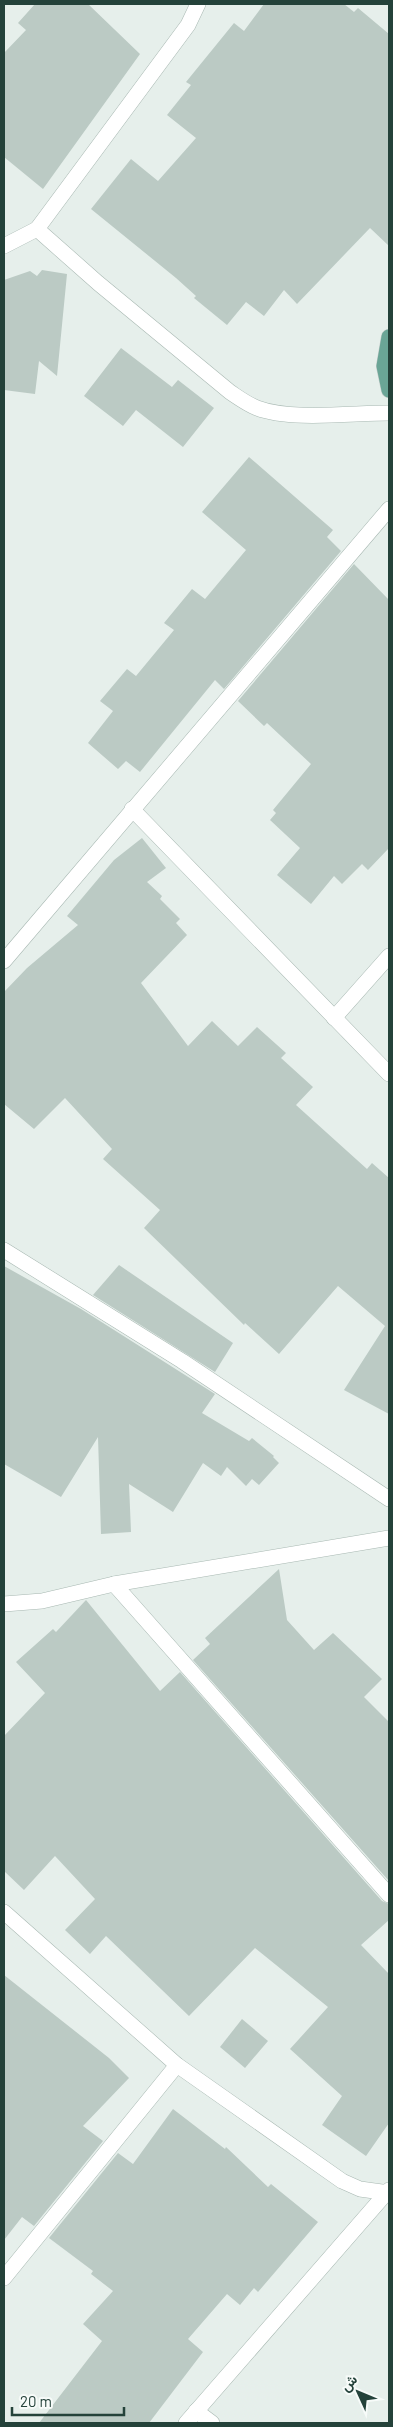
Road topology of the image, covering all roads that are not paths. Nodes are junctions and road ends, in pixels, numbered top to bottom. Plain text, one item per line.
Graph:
1 (198, 4) edge
2 (37, 229) junction
3 (4, 246) edge
4 (389, 337) edge
5 (389, 390) edge
6 (389, 413) edge
7 (389, 509) edge
8 (132, 808) junction
9 (389, 956) edge
10 (4, 961) edge
11 (334, 1018) junction
12 (389, 1074) edge
13 (4, 1250) edge
14 (389, 1499) edge
15 (389, 1538) edge
16 (114, 1584) junction
17 (4, 1604) edge
18 (389, 1895) edge
19 (4, 1912) edge
20 (177, 2065) junction
21 (388, 2192) edge
22 (4, 2278) edge
23 (196, 2411) junction
24 (186, 2423) edge
25 (212, 2423) edge

1 - 2 street
2 - 3 street
2 - 6 street
4 - 5 main road
7 - 8 street
8 - 10 street
8 - 11 street
9 - 11 street
11 - 12 street
13 - 14 street
15 - 16 street
16 - 17 street
16 - 18 street
19 - 20 street
20 - 21 street
20 - 22 street
21 - 23 street
23 - 24 street
23 - 25 street

